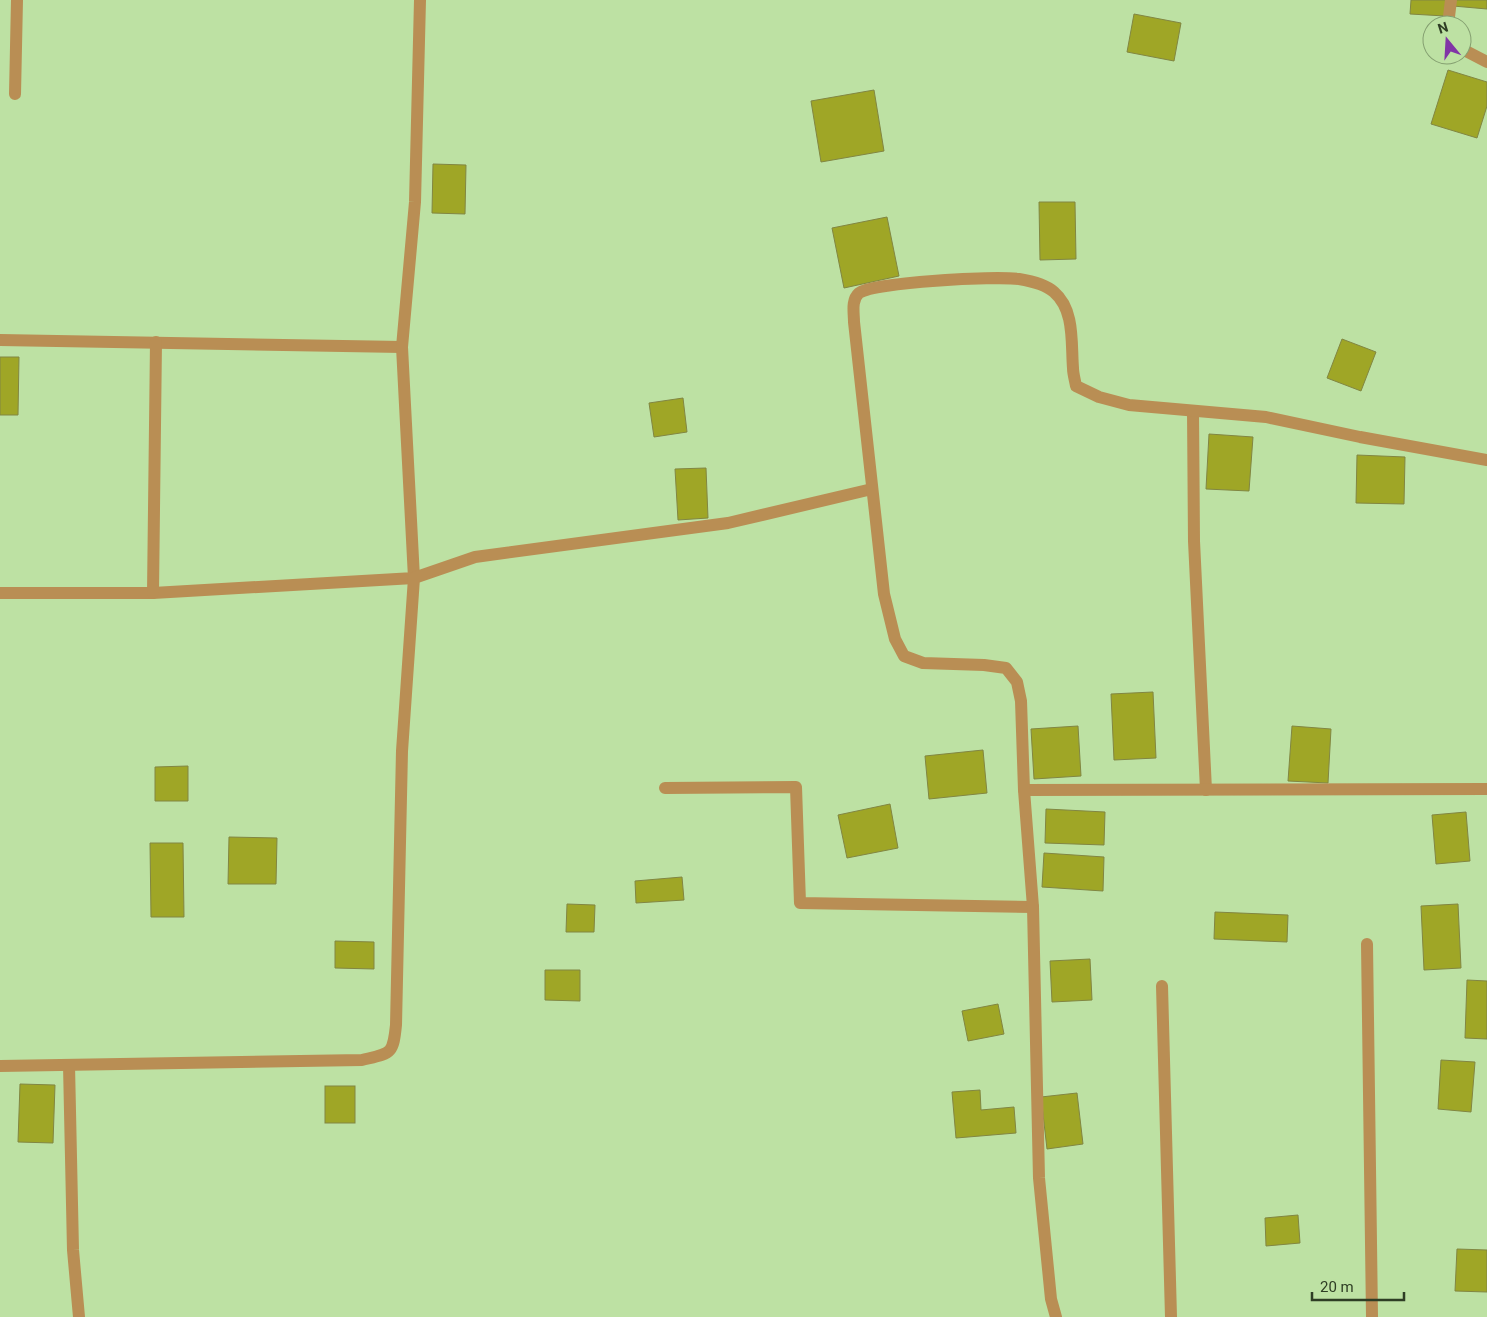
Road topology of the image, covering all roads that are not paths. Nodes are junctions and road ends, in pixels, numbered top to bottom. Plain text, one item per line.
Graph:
1 (17, 0) edge
2 (420, 0) edge
3 (1451, 0) edge
4 (1449, 15) edge
5 (1472, 54) edge
6 (1487, 62) edge
7 (15, 94) dead end
8 (0, 340) edge
9 (156, 342) junction
10 (402, 347) junction
11 (1193, 410) junction
12 (1487, 460) edge
13 (872, 490) junction
14 (414, 578) junction
15 (0, 592) edge
16 (153, 593) junction
17 (665, 788) dead end
18 (1487, 789) edge
19 (1024, 790) junction
20 (1206, 790) junction
21 (1033, 907) junction
22 (1367, 944) dead end
23 (1162, 986) dead end
24 (68, 1065) junction
25 (0, 1066) edge
26 (78, 1317) edge
27 (1056, 1317) edge
28 (1171, 1317) edge
29 (1372, 1317) edge

1 - 7 street
2 - 10 street
3 - 4 street
5 - 6 street
8 - 9 street
9 - 10 street
9 - 16 street
10 - 14 street
11 - 12 street
11 - 13 street
11 - 20 street
13 - 14 street
13 - 19 street
14 - 16 street
14 - 24 street
15 - 16 street
17 - 21 street
18 - 20 street
19 - 20 street
19 - 21 street
21 - 27 street
22 - 29 street
23 - 28 street
24 - 25 street
24 - 26 street

